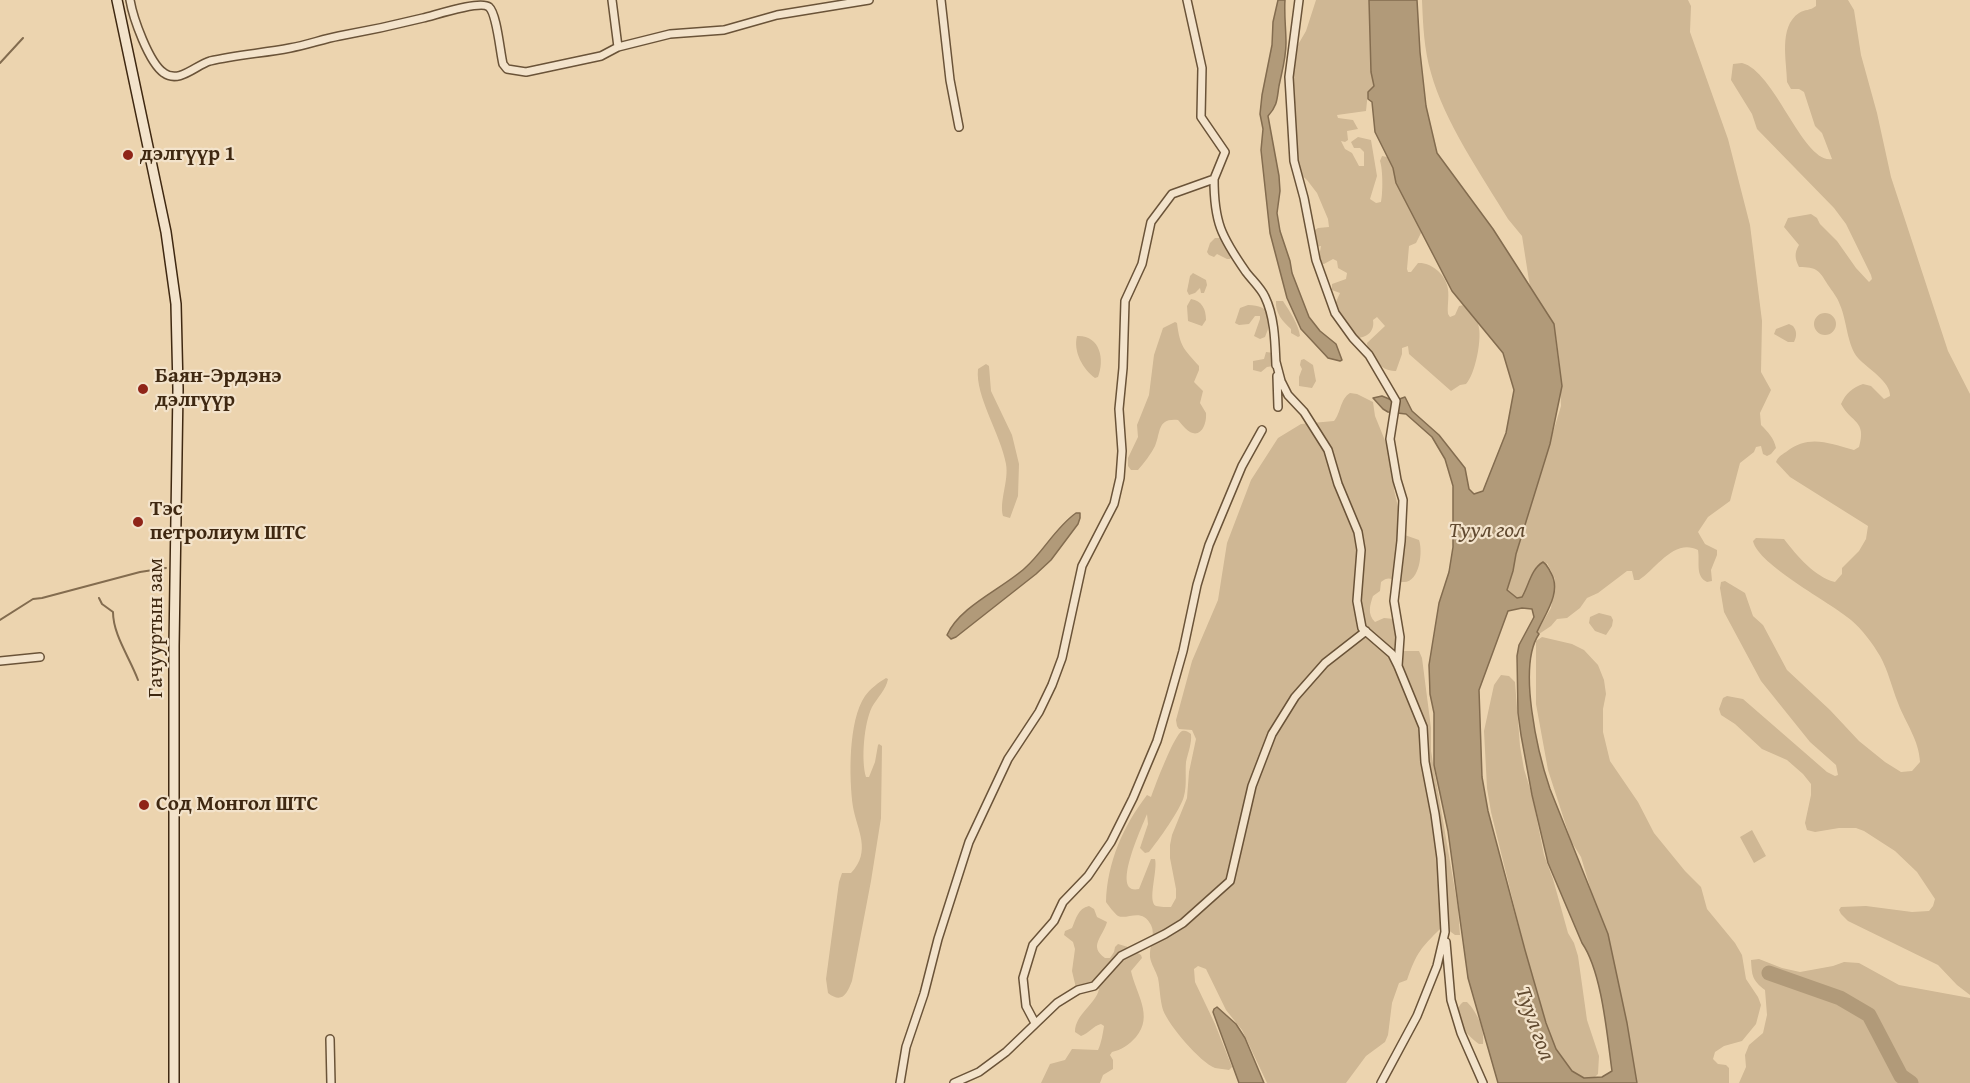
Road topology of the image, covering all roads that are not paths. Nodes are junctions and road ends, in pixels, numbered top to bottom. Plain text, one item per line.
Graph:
1 (117, 0) edge
2 (130, 0) edge
3 (612, 0) edge
4 (869, 0) edge
5 (941, 0) edge
6 (1187, 0) edge
7 (1299, 0) edge
8 (618, 47) junction
9 (959, 127) dead end
10 (1214, 179) junction
11 (1276, 362) junction
12 (1278, 407) dead end
13 (1262, 429) dead end
14 (1366, 632) junction
15 (40, 657) dead end
16 (0, 662) edge
17 (1398, 666) junction
18 (1445, 932) junction
19 (1035, 1023) junction
20 (330, 1039) dead end
21 (174, 1083) edge
22 (331, 1083) edge
23 (900, 1083) edge
24 (954, 1083) edge
25 (1381, 1083) edge
26 (1483, 1083) edge

1 - 21 main road, Гачууртын зам
2 - 8 street
3 - 8 street
4 - 8 street
5 - 9 street
6 - 10 street
7 - 17 street
10 - 11 street
10 - 23 street
11 - 12 street
11 - 14 street
13 - 19 street
14 - 17 street
14 - 19 street
15 - 16 street
17 - 18 street
18 - 25 street
18 - 26 street
19 - 24 street
20 - 22 street

